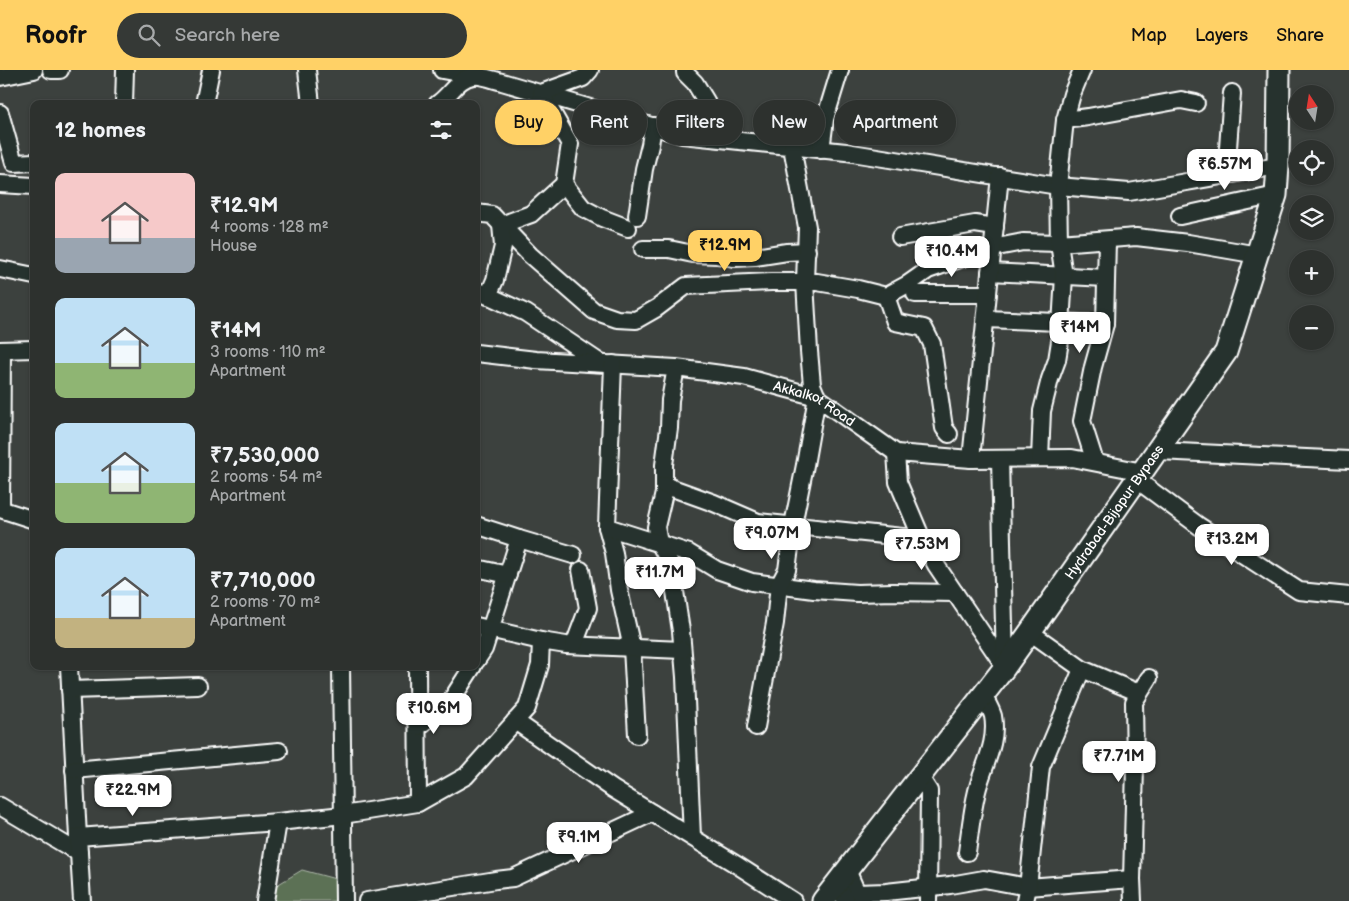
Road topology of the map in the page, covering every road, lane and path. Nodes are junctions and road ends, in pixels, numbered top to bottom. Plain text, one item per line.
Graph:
1 (34, 70) edge
2 (51, 70) edge
3 (60, 70) edge
4 (126, 70) edge
5 (211, 70) edge
6 (307, 70) edge
7 (442, 70) edge
8 (590, 70) edge
9 (685, 70) edge
10 (840, 70) edge
11 (1082, 70) edge
12 (1279, 70) edge
13 (0, 75) edge
14 (474, 76) junction
15 (541, 93) junction
16 (1232, 93) dead end
17 (124, 100) edge
18 (205, 100) edge
19 (311, 100) edge
20 (443, 100) edge
21 (705, 100) edge
22 (1196, 103) dead end
23 (0, 112) edge
24 (1065, 120) junction
25 (652, 126) junction
26 (792, 147) junction
27 (821, 150) junction
28 (30, 162) edge
29 (1278, 166) junction
30 (1000, 176) junction
31 (1226, 176) junction
32 (0, 184) edge
33 (564, 184) junction
34 (30, 186) edge
35 (1058, 186) junction
36 (1276, 195) junction
37 (480, 214) edge
38 (1180, 216) dead end
39 (502, 225) junction
40 (995, 226) junction
41 (900, 237) dead end
42 (1107, 240) junction
43 (1059, 243) junction
44 (992, 248) junction
45 (642, 249) dead end
46 (806, 251) junction
47 (1258, 255) junction
48 (0, 268) edge
49 (990, 272) junction
50 (30, 275) edge
51 (1064, 276) junction
52 (1106, 278) junction
53 (805, 282) junction
54 (482, 293) edge
55 (915, 294) dead end
56 (988, 294) junction
57 (886, 296) junction
58 (986, 319) junction
59 (1062, 322) junction
60 (1105, 324) junction
61 (30, 349) edge
62 (1, 350) edge
63 (480, 353) edge
64 (607, 364) junction
65 (676, 368) junction
66 (817, 397) junction
67 (1, 401) edge
68 (949, 434) dead end
69 (1158, 451) junction
70 (896, 453) junction
71 (1040, 458) junction
72 (971, 459) junction
73 (1000, 459) junction
74 (1349, 460) edge
75 (1095, 462) junction
76 (1140, 476) junction
77 (664, 485) junction
78 (1, 509) edge
79 (30, 519) edge
80 (793, 525) junction
81 (480, 526) edge
82 (607, 527) junction
83 (519, 539) junction
84 (922, 539) junction
85 (659, 543) junction
86 (573, 555) dead end
87 (480, 569) edge
88 (581, 570) dead end
89 (508, 575) junction
90 (780, 585) junction
91 (955, 593) junction
92 (1349, 596) edge
93 (483, 628) edge
94 (1030, 632) junction
95 (542, 641) junction
96 (574, 645) junction
97 (632, 648) junction
98 (682, 650) junction
99 (480, 655) edge
100 (1005, 667) junction
101 (1082, 669) junction
102 (68, 670) edge
103 (341, 670) edge
104 (417, 670) edge
105 (470, 670) edge
106 (1149, 678) dead end
107 (198, 686) dead end
108 (70, 690) junction
109 (1138, 693) junction
110 (983, 695) junction
111 (515, 721) junction
112 (418, 727) junction
113 (756, 727) dead end
114 (638, 734) dead end
115 (279, 751) dead end
116 (74, 770) junction
117 (920, 776) junction
118 (418, 803) junction
119 (0, 806) edge
120 (652, 812) junction
121 (343, 815) junction
122 (278, 822) junction
123 (692, 837) junction
124 (78, 845) junction
125 (967, 852) dead end
126 (1132, 880) junction
127 (843, 885) edge
128 (928, 894) edge
129 (1026, 894) edge
130 (886, 896) edge
131 (82, 901) edge
132 (265, 901) edge
133 (344, 901) edge
134 (367, 901) edge
135 (793, 901) edge
136 (823, 901) edge
137 (1133, 901) edge

1 - 13 street
2 - 3 street
4 - 17 street
5 - 18 street
6 - 19 street
7 - 14 street
8 - 15 street
9 - 21 street
10 - 27 street
11 - 24 street
12 - 29 main road, Hydrabad-Bijapur Bypass
14 - 15 street
14 - 20 street
15 - 25 street
15 - 33 street
16 - 31 street
22 - 24 street
23 - 28 street
24 - 35 street
25 - 26 street
25 - 33 street
26 - 27 street
26 - 46 street
27 - 30 street
29 - 31 street
29 - 36 main road, Hydrabad-Bijapur Bypass
30 - 35 street
30 - 40 street
31 - 35 street
32 - 34 street
33 - 39 street
35 - 43 street
36 - 38 street
36 - 47 main road, Hydrabad-Bijapur Bypass
37 - 39 street
39 - 53 street
39 - 54 street
40 - 41 street
40 - 44 street
42 - 43 street
42 - 47 street
42 - 52 street
43 - 44 street
43 - 51 street
44 - 49 street
44 - 57 street
45 - 46 street
46 - 53 street
47 - 69 main road, Hydrabad-Bijapur Bypass
48 - 50 street
49 - 51 street
49 - 56 street
51 - 52 street
51 - 59 street
52 - 60 street
53 - 57 street
53 - 66 street
54 - 64 street
55 - 56 street
56 - 58 street
57 - 68 street
58 - 59 street
58 - 72 street
59 - 60 street
59 - 71 street
60 - 75 street
61 - 62 street
62 - 67 street
63 - 64 street, Akkalkot Road
64 - 65 street, Akkalkot Road
64 - 82 street
65 - 66 street, Akkalkot Road
65 - 77 street
66 - 70 street, Akkalkot Road
66 - 80 street
67 - 78 street
69 - 74 street
69 - 76 main road, Hydrabad-Bijapur Bypass
70 - 72 street
70 - 84 street
71 - 73 street
71 - 75 street
72 - 73 street
73 - 100 street
75 - 76 street
76 - 92 street
76 - 94 main road, Hydrabad-Bijapur Bypass
77 - 80 street
77 - 85 street
78 - 79 street
80 - 84 street
80 - 90 street
81 - 83 street
82 - 85 street
82 - 97 street
83 - 86 street
83 - 89 street
84 - 91 street
85 - 90 street
85 - 98 street
87 - 89 street
88 - 96 street
89 - 93 street
90 - 91 street
90 - 113 street
91 - 100 street
93 - 95 street
93 - 99 street
94 - 100 main road, Hydrabad-Bijapur Bypass
94 - 101 street
95 - 96 street
95 - 111 street
96 - 97 street
97 - 98 street
97 - 114 street
98 - 123 street
100 - 110 main road, Hydrabad-Bijapur Bypass
101 - 109 street
101 - 129 street
102 - 108 street
103 - 121 street
104 - 112 street
105 - 112 street
106 - 109 street
107 - 108 street
108 - 116 street
109 - 126 street
110 - 117 main road, Hydrabad-Bijapur Bypass
110 - 125 street
111 - 118 street
111 - 120 street
112 - 118 street
115 - 116 street
116 - 124 street
117 - 127 main road, Hydrabad-Bijapur Bypass
117 - 128 street
118 - 121 street
119 - 124 street
120 - 123 street
120 - 134 street
121 - 122 street
121 - 133 street
122 - 124 street
122 - 132 street
123 - 135 street
124 - 131 street
126 - 129 street
126 - 137 street
127 - 130 street
127 - 136 main road, Hydrabad-Bijapur Bypass
128 - 129 street
128 - 130 street

